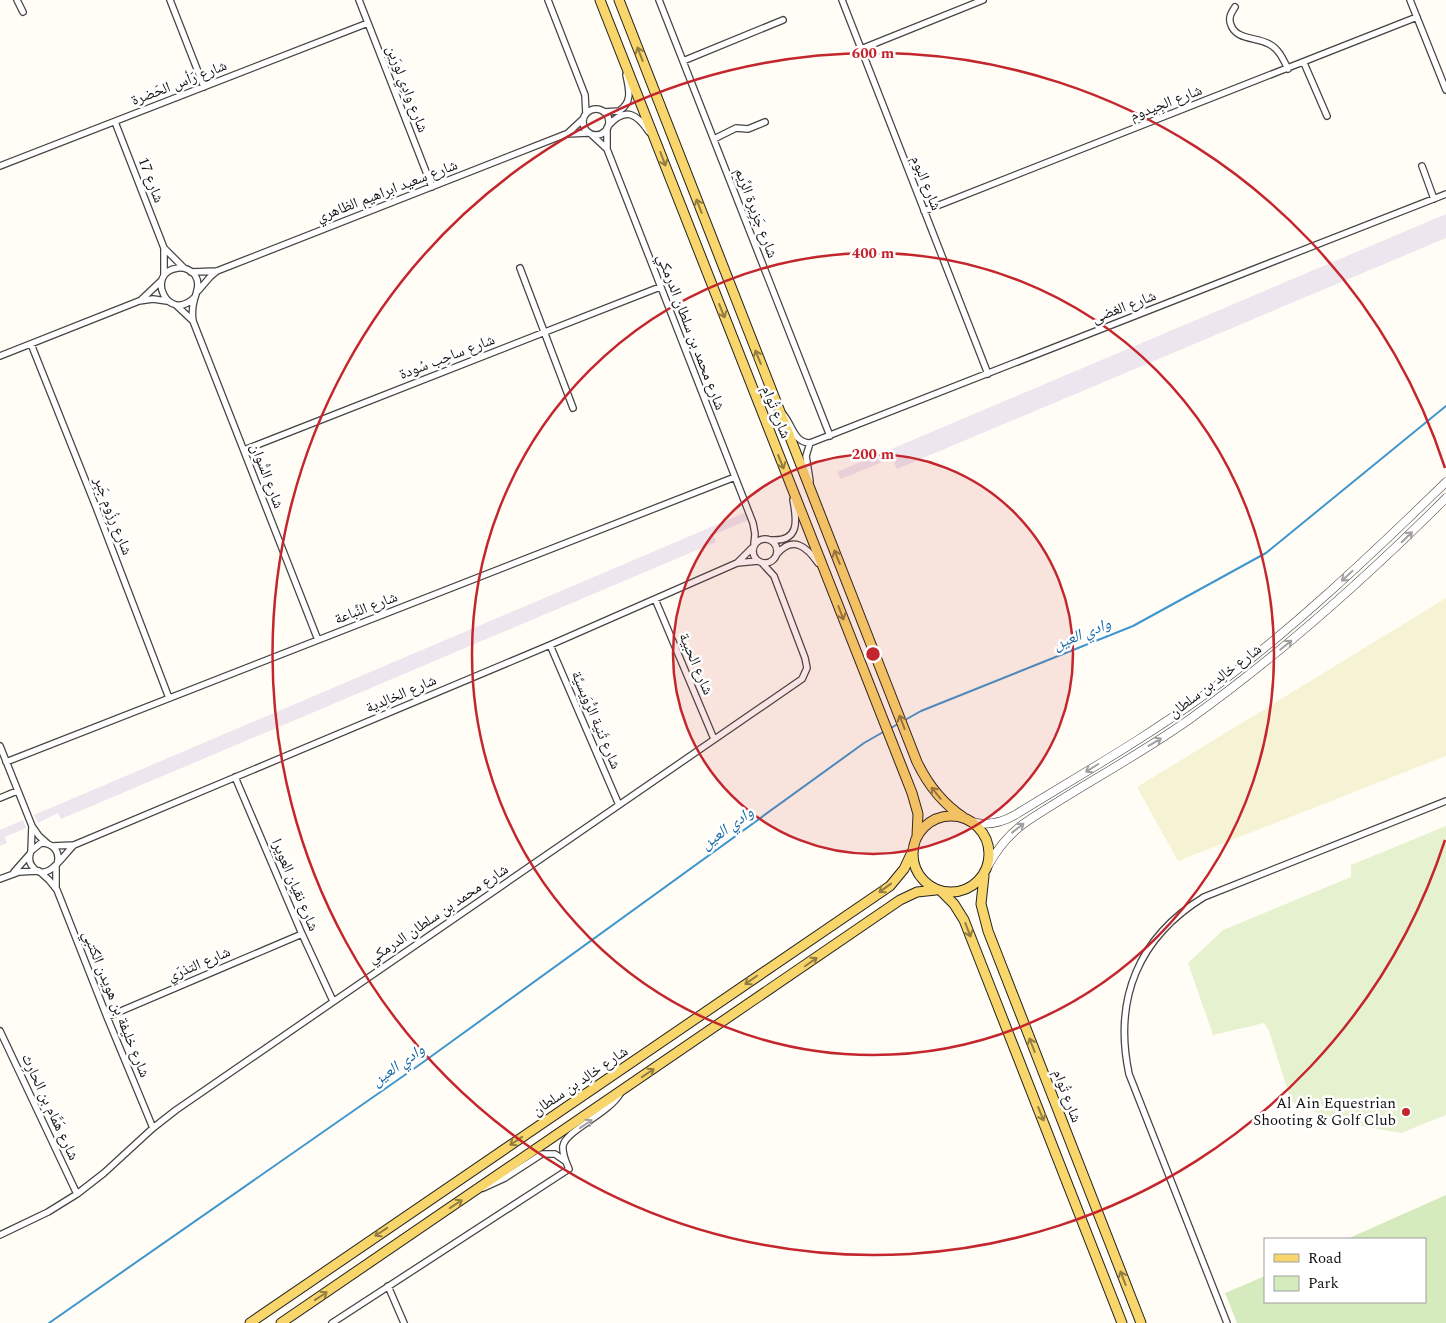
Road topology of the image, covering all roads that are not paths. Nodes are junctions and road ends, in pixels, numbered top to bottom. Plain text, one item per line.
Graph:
1 (17, 0) edge
2 (170, 0) edge
3 (358, 0) edge
4 (548, 0) edge
5 (600, 0) edge
6 (619, 0) edge
7 (659, 0) edge
8 (842, 0) edge
9 (983, 0) edge
10 (1410, 0) edge
11 (1235, 7) dead end
12 (23, 12) dead end
13 (1417, 17) junction
14 (783, 20) dead end
15 (368, 23) junction
16 (860, 49) junction
17 (622, 56) junction
18 (683, 61) junction
19 (1304, 63) junction
20 (1288, 69) junction
21 (204, 86) junction
22 (1446, 90) edge
23 (585, 94) junction
24 (601, 111) junction
25 (584, 116) junction
26 (1326, 116) dead end
27 (115, 122) junction
28 (765, 122) dead end
29 (608, 127) junction
30 (566, 134) junction
31 (590, 134) junction
32 (714, 139) junction
33 (656, 141) junction
34 (607, 148) junction
35 (0, 166) edge
36 (1422, 166) dead end
37 (432, 187) junction
38 (1446, 194) edge
39 (1434, 199) junction
40 (924, 211) junction
41 (164, 248) junction
42 (520, 268) dead end
43 (189, 270) junction
44 (218, 271) junction
45 (163, 278) junction
46 (660, 287) junction
47 (196, 294) junction
48 (139, 301) junction
49 (168, 301) junction
50 (176, 304) junction
51 (192, 321) junction
52 (544, 333) junction
53 (31, 344) junction
54 (0, 356) edge
55 (988, 374) junction
56 (574, 408) dead end
57 (780, 412) junction
58 (830, 436) junction
59 (810, 443) junction
60 (244, 450) junction
61 (735, 477) junction
62 (1446, 482) edge
63 (790, 485) junction
64 (810, 488) junction
65 (1446, 498) edge
66 (753, 523) junction
67 (770, 539) junction
68 (753, 546) junction
69 (776, 556) junction
70 (760, 562) junction
71 (737, 563) junction
72 (826, 574) junction
73 (774, 576) junction
74 (655, 599) junction
75 (318, 640) junction
76 (550, 645) junction
77 (169, 698) junction
78 (714, 739) junction
79 (0, 746) edge
80 (6, 762) junction
81 (235, 777) junction
82 (17, 792) junction
83 (0, 798) edge
84 (1446, 801) edge
85 (619, 805) junction
86 (963, 817) junction
87 (973, 822) junction
88 (32, 826) junction
89 (917, 836) junction
90 (51, 845) junction
91 (74, 845) junction
92 (913, 850) junction
93 (30, 853) junction
94 (56, 865) junction
95 (988, 866) junction
96 (39, 871) junction
97 (12, 873) junction
98 (984, 876) junction
99 (0, 879) edge
100 (57, 890) junction
101 (938, 890) junction
102 (302, 934) junction
103 (333, 1001) junction
104 (107, 1017) junction
105 (0, 1030) edge
106 (622, 1090) junction
107 (153, 1128) junction
108 (565, 1161) junction
109 (476, 1190) junction
110 (77, 1194) junction
111 (0, 1235) edge
112 (388, 1286) junction
113 (250, 1323) edge
114 (281, 1323) edge
115 (332, 1323) edge
116 (404, 1323) edge
117 (1122, 1323) edge
118 (1141, 1323) edge
119 (1227, 1323) edge

1 - 12 street
2 - 21 street
3 - 15 street, شارع وادِي لورَين
4 - 23 street
5 - 17 main road, شارع تُوام
57 -> 6 main road, شارع تُوام
7 - 18 street, شارع جَزِيرة الرِّيم
8 - 16 street, شارع البوم
9 - 16 street
10 - 13 street
11 - 20 street
13 - 19 street, شارع الجِيدوم
13 - 22 street
14 - 18 street
15 - 21 street, شارع رَأس الحَضرة
15 - 37 street, شارع وادِي لورَين
16 - 40 street, شارع البوم
17 - 24 street
17 - 33 main road, شارع تُوام
18 - 32 street, شارع جَزِيرة الرِّيم
19 - 20 street, شارع الجِيدوم
19 - 26 street
20 - 40 street, شارع الجِيدوم
21 - 27 street, شارع رَأس الحَضرة
23 - 24 street
23 - 25 street
24 - 25 street
24 - 29 street
25 - 30 street, شارع سعيد ابراهيم الظاهري
25 - 31 street
27 - 35 street, شارع رَأس الحَضرة
27 - 41 street, شارع 17
28 - 32 street
29 - 31 street
29 - 33 street
29 - 34 street, شارع محمد بن سلطان الدرمكي
30 - 31 street, شارع سعيد ابراهيم الظاهري
30 - 37 street, شارع سعيد ابراهيم الظاهري
31 - 34 street, شارع محمد بن سلطان الدرمكي
32 - 58 street, شارع جَزِيرة الرِّيم
33 -> 63 main road, شارع تُوام
34 - 46 street, شارع محمد بن سلطان الدرمكي
36 - 39 street
37 - 44 street, شارع سعيد ابراهيم الظاهري
38 - 39 street, شارع الغضى
39 - 55 street, شارع الغضى
40 - 55 street, شارع البوم
41 - 43 street, شارع 17
41 - 45 street, شارع 17
42 - 52 street
43 - 44 street, شارع سعيد ابراهيم الظاهري
43 - 45 street
43 - 47 street
44 - 47 street, شارع سعيد ابراهيم الظاهري
45 - 48 street
45 - 49 street
46 - 52 street, شارع ساحِب سُودة
46 - 61 street, شارع محمد بن سلطان الدرمكي
47 - 50 street
47 - 51 street, شارع السُّوان
48 - 49 street
48 - 53 street
49 - 50 street
50 - 51 street, شارع السُّوان
51 - 60 street, شارع السُّوان
52 - 56 street
52 - 60 street, شارع ساحِب سُودة
53 - 54 street
53 - 77 street, شارع رِزُوم جَبِر
55 - 58 street, شارع الغضى
57 - 59 street
57 - 64 main road, شارع تُوام
58 - 59 street, شارع الغضى
59 - 64 street
60 - 75 street, شارع السُّوان
61 - 66 street, شارع محمد بن سلطان الدرمكي
61 - 75 street, شارع النَّباعة
62 -> 87 street, شارع خالِد بن سلطان
63 - 67 street
63 - 72 main road, شارع تُوام
86 -> 64 main road, شارع تُوام
95 -> 65 street, شارع خالِد بن سلطان
66 - 67 street, شارع محمد بن سلطان الدرمكي
66 - 68 street, شارع محمد بن سلطان الدرمكي
67 - 68 street
67 - 69 street
68 - 70 street
68 - 71 street, شارع الخالِدية
69 - 70 street
69 - 72 street
69 - 73 street, شارع محمد بن سلطان الدرمكي
70 - 71 street, شارع الخالِدية
70 - 73 street, شارع محمد بن سلطان الدرمكي
71 - 74 street, شارع الخالِدية
72 -> 89 main road, شارع تُوام
73 - 78 street, شارع محمد بن سلطان الدرمكي
74 - 76 street, شارع الخالِدية
74 - 78 street, شارع الحبية
75 - 77 street, شارع النَّباعة
76 - 81 street, شارع الخالِدية
76 - 85 street, شارع ثَنية الرُّوَيسيَّة
77 - 80 street, شارع النَّباعة
78 - 85 street, شارع محمد بن سلطان الدرمكي
79 - 80 street
80 - 82 street
81 - 91 street, شارع الخالِدية
81 - 102 street, شارع نقيان العويرا
82 - 83 street
82 - 88 street
84 - 119 street
85 - 103 street, شارع محمد بن سلطان الدرمكي
86 - 87 main road
86 - 89 main road
87 - 95 main road
88 - 90 street
88 - 93 street
89 - 92 main road
90 - 91 street, شارع الخالِدية
90 - 93 street
90 - 94 street
91 - 94 street, شارع الخالِدية
92 - 101 main road
92 -> 113 main road, شارع خالِد بن سلطان
93 - 96 street
93 - 97 street
94 - 96 street
94 - 100 street, شارع خليفة بن هويدن الكتبي
95 - 98 main road
96 - 97 street
96 - 100 street, شارع خليفة بن هويدن الكتبي
97 - 99 street
98 - 101 main road
118 -> 98 main road, شارع تُوام
100 - 104 street, شارع خليفة بن هويدن الكتبي
106 -> 101 main road, شارع خالِد بن سلطان
101 -> 117 main road, شارع تُوام
102 - 103 street, شارع نقيان العويرا
102 - 104 street, شارع التذرّي
103 - 107 street, شارع محمد بن سلطان الدرمكي
104 - 107 street, شارع خليفة بن هويدن الكتبي
105 - 110 street, شارع هَمَّام بن الحارِث
108 -> 106 street
106 - 109 main road, شارع خالِد بن سلطان
107 - 110 street, شارع محمد بن سلطان الدرمكي
108 - 109 street
108 - 112 street
114 -> 109 main road, شارع خالِد بن سلطان
110 - 111 street, شارع محمد بن سلطان الدرمكي
112 - 115 street
112 - 116 street

